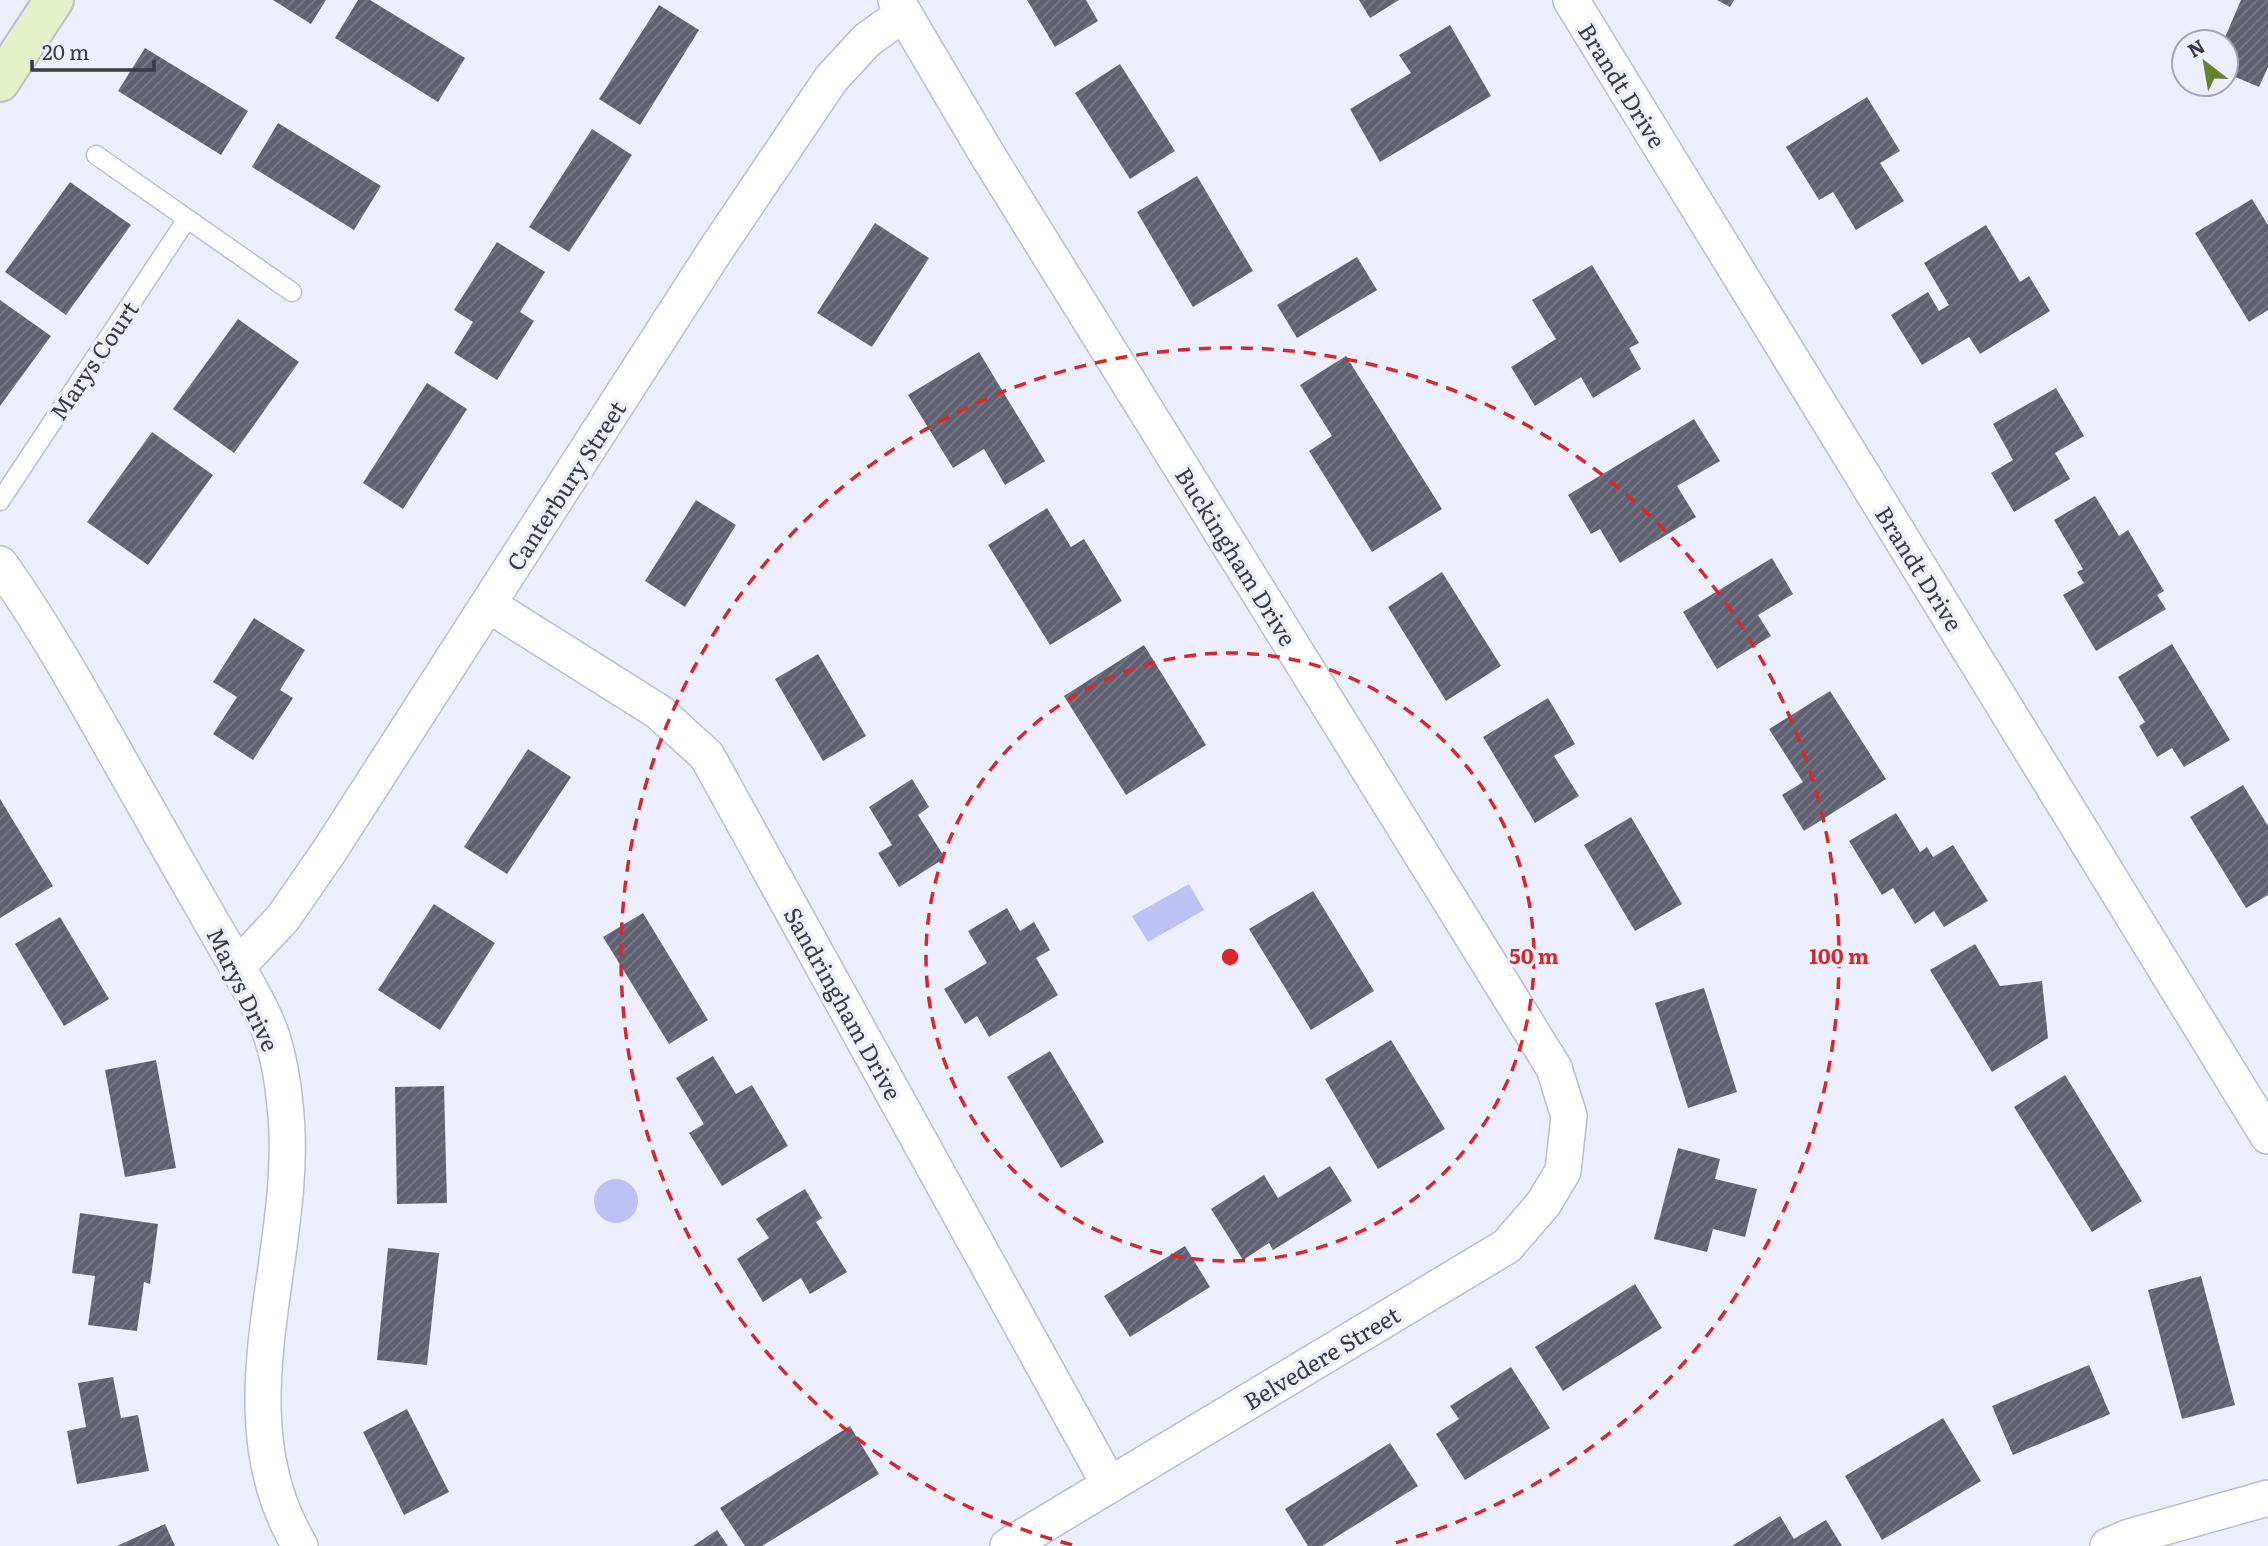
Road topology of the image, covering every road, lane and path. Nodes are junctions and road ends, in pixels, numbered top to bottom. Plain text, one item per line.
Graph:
1 (54, 0) edge
2 (1571, 0) edge
3 (900, 7) edge
4 (0, 82) edge
5 (96, 155) dead end
6 (187, 219) junction
7 (292, 292) dead end
8 (0, 501) edge
9 (0, 564) edge
10 (489, 605) junction
11 (237, 967) junction
12 (1569, 1116) joint
13 (2268, 1136) edge
14 (1109, 1483) junction
15 (2268, 1497) edge
16 (300, 1546) edge
17 (1008, 1546) edge
18 (2108, 1546) edge

1 - 4 street
2 - 13 street, Brandt Drive
3 - 10 street, Canterbury Street
3 - 12 street, Buckingham Drive
5 - 6 lane
6 - 7 lane
6 - 8 lane, Marys Court
9 - 11 street, Marys Drive
10 - 11 street, Canterbury Street
10 - 14 street, Sandringham Drive
11 - 16 street, Marys Drive
12 - 14 street, Belvedere Street
14 - 17 street, Belvedere Street
15 - 18 street

